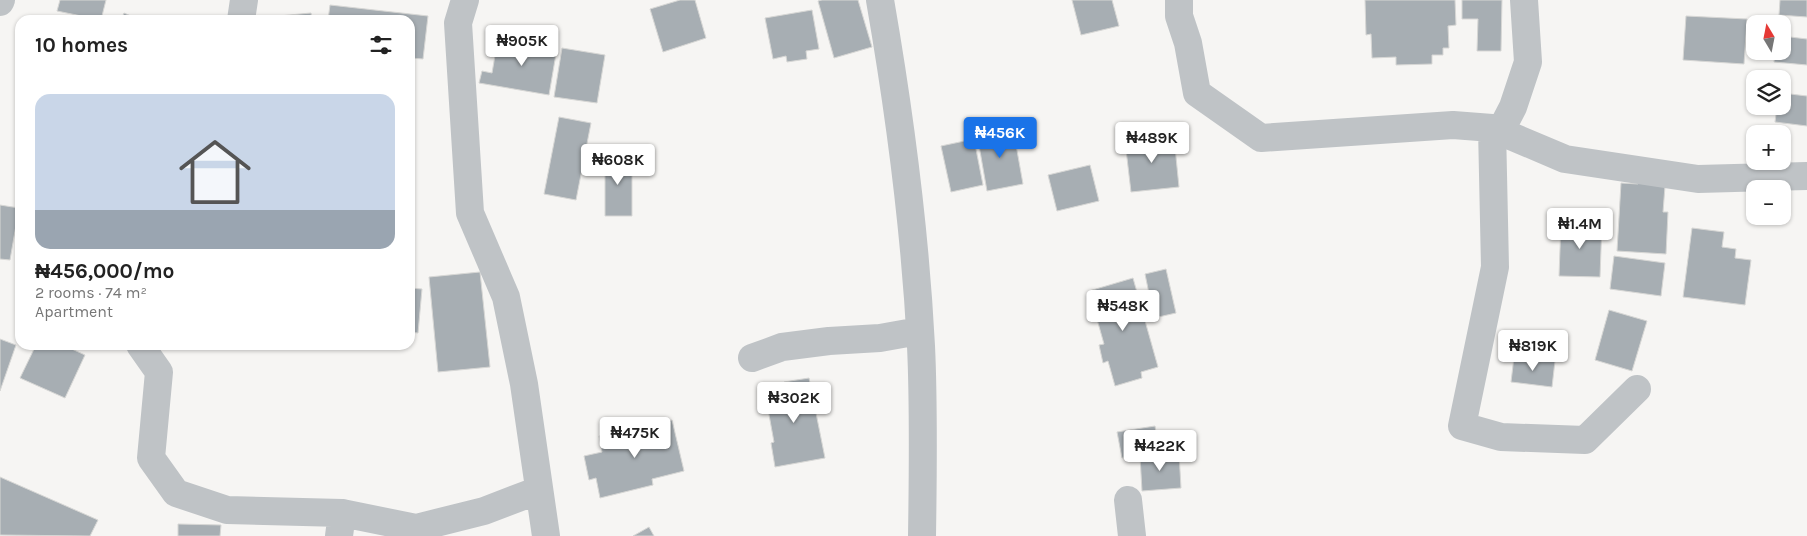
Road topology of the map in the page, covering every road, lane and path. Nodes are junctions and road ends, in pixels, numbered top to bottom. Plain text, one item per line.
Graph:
1 (244, 0) edge
2 (465, 0) edge
3 (880, 0) edge
4 (1179, 0) edge
5 (1524, 0) edge
6 (242, 15) edge
7 (1496, 130) junction
8 (1807, 176) edge
9 (919, 331) junction
10 (143, 350) edge
11 (752, 358) dead end
12 (1637, 389) dead end
13 (540, 490) junction
14 (1128, 500) dead end
15 (341, 525) edge
16 (546, 536) edge
17 (922, 536) edge
18 (1132, 536) edge

1 - 6 street
2 - 13 street
3 - 9 street
4 - 7 street
5 - 7 street
7 - 8 street
7 - 12 street
9 - 11 street
9 - 17 street
10 - 15 street
13 - 15 street
13 - 16 street
14 - 18 street

